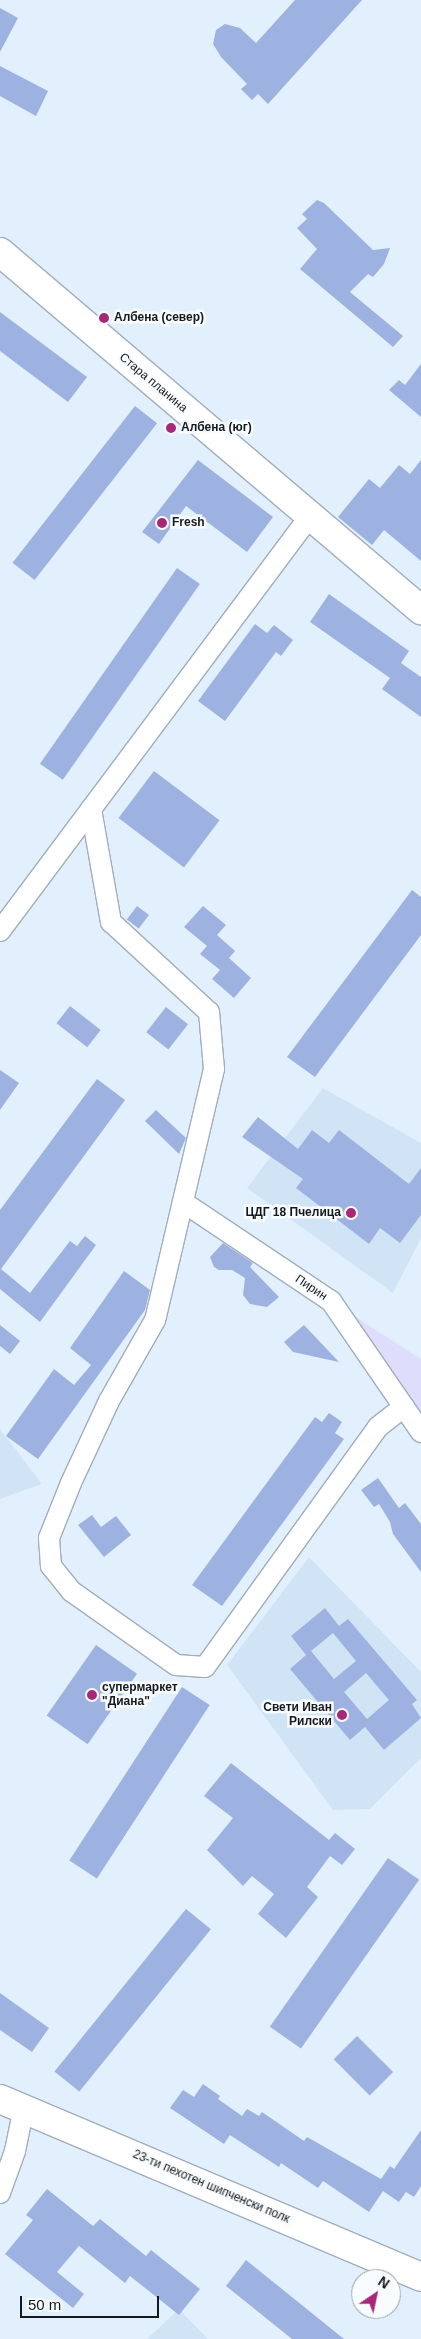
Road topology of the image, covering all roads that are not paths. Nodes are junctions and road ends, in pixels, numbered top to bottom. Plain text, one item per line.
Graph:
1 (0, 252) edge
2 (310, 516) junction
3 (421, 610) edge
4 (91, 809) junction
5 (0, 931) edge
6 (184, 1202) junction
7 (404, 1407) junction
8 (421, 1432) edge
9 (0, 2092) edge
10 (12, 2103) edge
11 (0, 2193) edge
12 (421, 2277) edge

1 - 2 street, Стара планина
2 - 3 street, Стара планина
2 - 4 street
4 - 5 street
4 - 6 street
6 - 7 street, Пирин
6 - 7 street
7 - 8 street, Пирин
9 - 10 street
10 - 11 street
10 - 12 street, 23-ти пехотен шипченски полк

